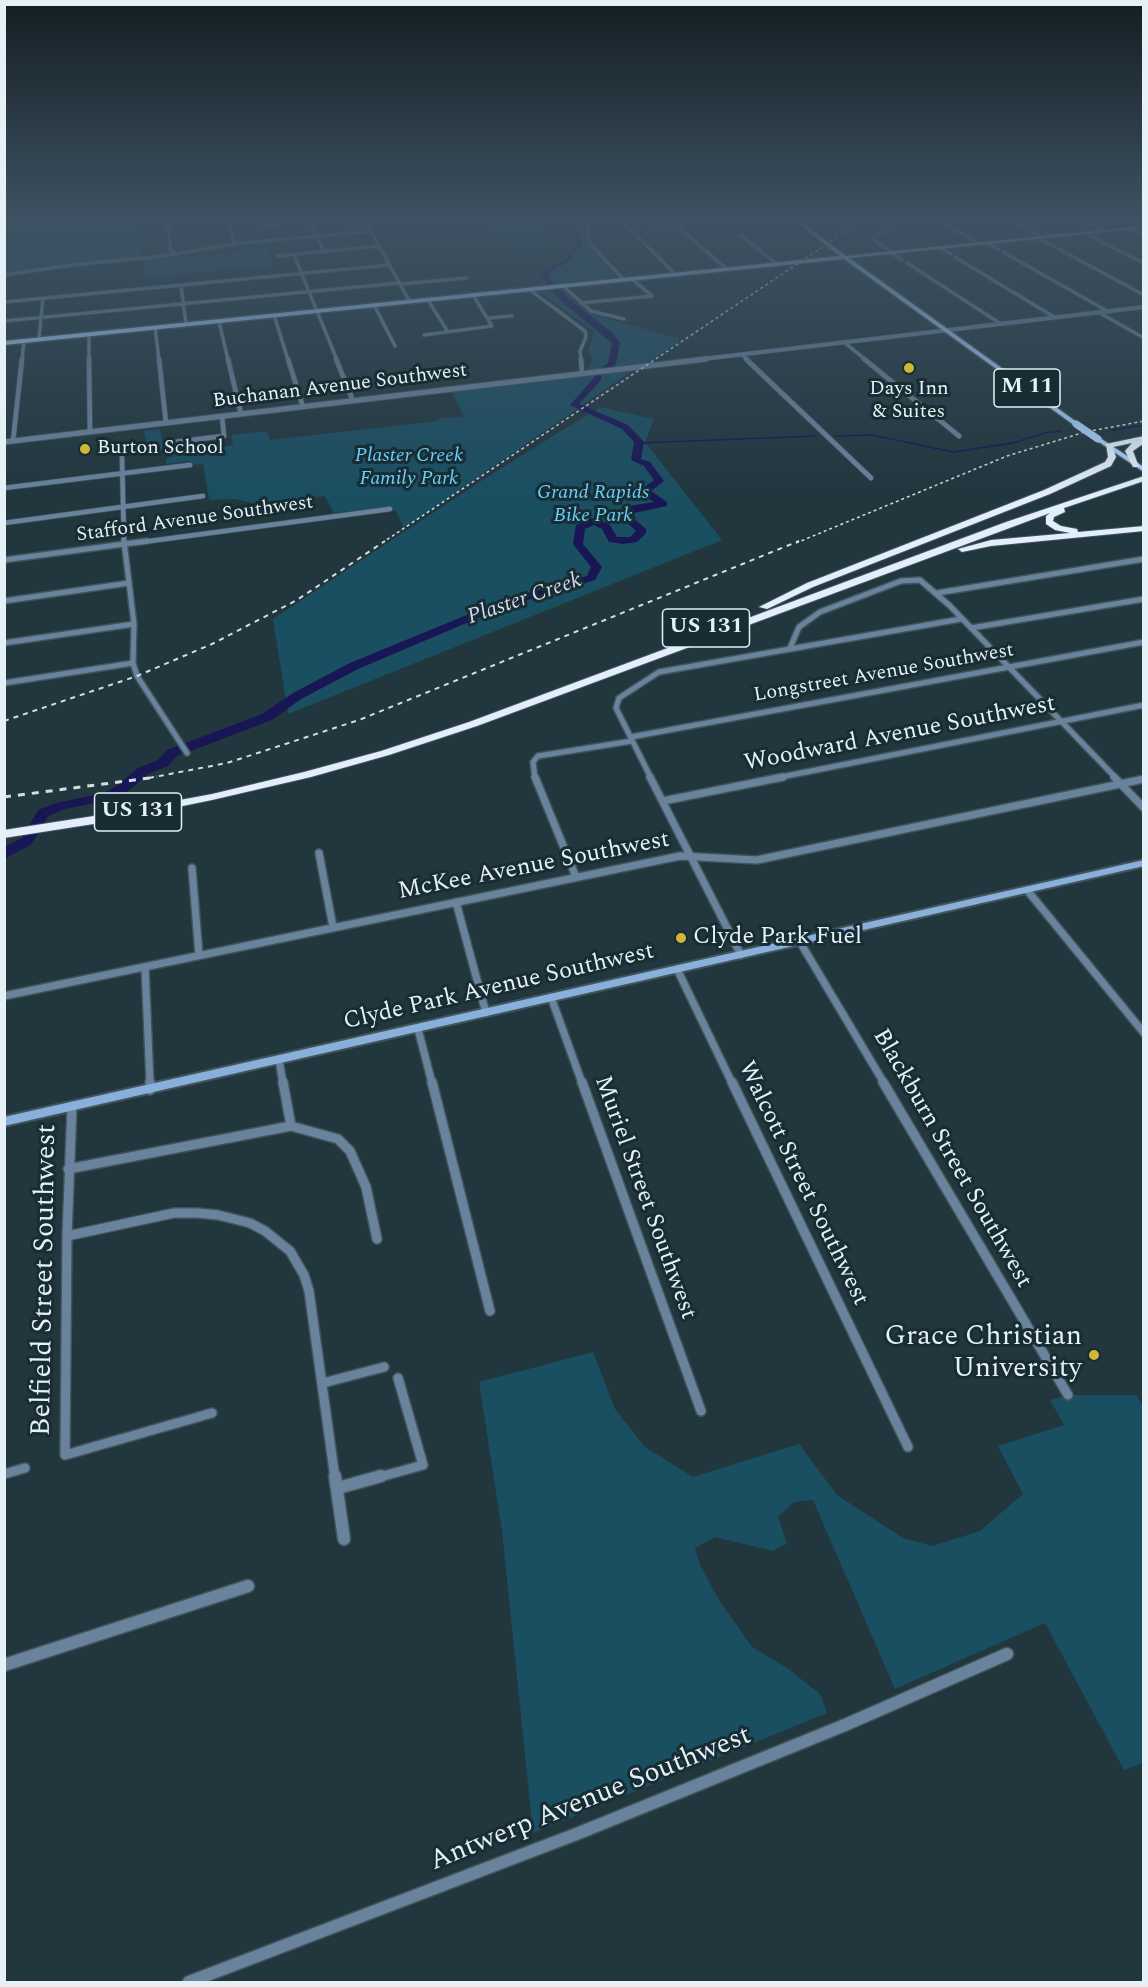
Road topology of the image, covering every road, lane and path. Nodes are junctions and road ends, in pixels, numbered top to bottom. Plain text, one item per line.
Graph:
1 (316, 311) edge
2 (41, 312) edge
3 (104, 312) edge
4 (184, 312) edge
5 (308, 312) edge
6 (377, 312) edge
7 (435, 312) edge
8 (484, 312) edge
9 (563, 312) edge
10 (593, 312) edge
11 (920, 312) edge
12 (982, 312) edge
13 (1046, 312) edge
14 (1109, 312) edge
15 (1100, 313) junction
16 (274, 315) junction
17 (512, 316) dead end
18 (40, 318) junction
19 (488, 318) junction
20 (1056, 318) junction
21 (624, 319) dead end
22 (4, 321) edge
23 (219, 321) junction
24 (186, 324) junction
25 (1001, 324) junction
26 (155, 327) junction
27 (947, 331) junction
28 (448, 332) junction
29 (89, 334) junction
30 (424, 335) dead end
31 (1143, 338) edge
32 (39, 339) junction
33 (24, 341) junction
34 (4, 343) edge
35 (845, 343) junction
36 (394, 346) dead end
37 (742, 355) junction
38 (582, 374) junction
39 (353, 401) junction
40 (303, 407) junction
41 (241, 414) junction
42 (222, 416) junction
43 (166, 423) junction
44 (90, 432) junction
45 (959, 436) dead end
46 (1143, 440) edge
47 (13, 441) junction
48 (4, 442) edge
49 (166, 443) dead end
50 (1109, 446) junction
51 (122, 458) dead end
52 (190, 465) dead end
53 (1140, 468) edge
54 (123, 473) junction
55 (871, 478) dead end
56 (1143, 478) edge
57 (1126, 483) junction
58 (4, 488) edge
59 (203, 496) dead end
60 (123, 507) junction
61 (390, 509) dead end
62 (1143, 518) edge
63 (4, 522) edge
64 (1143, 528) edge
65 (124, 544) junction
66 (1143, 559) edge
67 (4, 560) edge
68 (129, 583) junction
69 (937, 593) junction
70 (1143, 599) edge
71 (4, 601) edge
72 (789, 606) junction
73 (764, 607) junction
74 (961, 619) junction
75 (134, 624) junction
76 (971, 628) junction
77 (1143, 642) edge
78 (4, 643) edge
79 (790, 648) junction
80 (133, 663) junction
81 (1008, 668) junction
82 (4, 683) edge
83 (1143, 705) edge
84 (1060, 722) junction
85 (632, 739) junction
86 (187, 753) dead end
87 (1143, 779) edge
88 (269, 780) junction
89 (1121, 784) junction
90 (663, 801) junction
91 (1143, 808) edge
92 (7, 826) edge
93 (319, 853) dead end
94 (690, 857) junction
95 (1143, 863) edge
96 (192, 868) dead end
97 (576, 877) junction
98 (1027, 890) junction
99 (456, 902) junction
100 (333, 927) junction
101 (800, 942) junction
102 (199, 955) junction
103 (741, 955) junction
104 (145, 967) junction
105 (677, 969) junction
106 (4, 996) edge
107 (551, 998) junction
108 (486, 1013) junction
109 (418, 1029) junction
110 (1143, 1033) edge
111 (279, 1060) junction
112 (150, 1090) junction
113 (72, 1106) junction
114 (4, 1122) edge
115 (291, 1126) junction
116 (68, 1169) junction
117 (67, 1236) junction
118 (377, 1239) dead end
119 (490, 1311) dead end
120 (384, 1367) dead end
121 (398, 1378) dead end
122 (323, 1383) junction
123 (1068, 1395) dead end
124 (701, 1411) dead end
125 (212, 1413) dead end
126 (908, 1447) dead end
127 (25, 1468) dead end
128 (4, 1474) edge
129 (338, 1488) junction
130 (344, 1539) dead end
131 (248, 1586) dead end
132 (1007, 1654) dead end
133 (4, 1665) edge
134 (189, 1983) edge

1 - 39 street
2 - 18 street
3 - 18 street
4 - 24 street
5 - 16 main road
6 - 36 street
7 - 28 street
8 - 19 street
9 - 38 street
10 - 21 street
11 - 27 main road, M 11
12 - 25 street
13 - 20 street
14 - 15 street, Buchanan Avenue Southwest
15 - 20 street, Buchanan Avenue Southwest
15 - 31 street
16 - 23 main road
16 - 40 street
17 - 19 street
18 - 22 street
18 - 32 street
19 - 28 street
20 - 25 street, Buchanan Avenue Southwest
23 - 24 main road
23 - 41 street
24 - 26 main road
25 - 27 street, Buchanan Avenue Southwest
26 - 29 main road
26 - 43 street
27 - 35 street, Buchanan Avenue Southwest
27 - 50 main road, M 11, bridge
28 - 30 street
29 - 32 main road
29 - 44 street
32 - 33 main road
33 - 34 main road
33 - 47 street
35 - 37 street, Buchanan Avenue Southwest
35 - 45 street
37 - 38 street, Buchanan Avenue Southwest
37 - 55 street
38 - 39 street, Buchanan Avenue Southwest
39 - 40 street, Buchanan Avenue Southwest
40 - 41 street, Buchanan Avenue Southwest
41 - 42 street, Buchanan Avenue Southwest
42 - 43 street, Buchanan Avenue Southwest
42 - 49 street
43 - 44 street, Buchanan Avenue Southwest
44 - 47 street, Buchanan Avenue Southwest
46 - 50 highway
46 - 53 highway
47 - 48 street, Buchanan Avenue Southwest
50 - 53 main road, M 11
50 - 73 highway
51 - 54 street
52 - 54 street
53 - 73 highway, US 131
54 - 58 street
54 - 60 street
56 - 57 highway, US 131
57 - 62 highway
57 - 72 highway, US 131
59 - 60 street
60 - 63 street
60 - 65 street
61 - 65 street, Stafford Avenue Southwest
64 - 72 highway
65 - 67 street, Stafford Avenue Southwest
65 - 68 street
66 - 69 street
68 - 71 street
68 - 75 street
69 - 74 street
69 - 79 street
70 - 76 street
72 - 88 highway, US 131
73 - 88 highway, US 131
74 - 76 street
74 - 79 street
75 - 78 street
75 - 80 street
76 - 81 street
77 - 81 street, Longstreet Avenue Southwest
79 - 85 street
80 - 82 street
80 - 86 street
81 - 84 street
81 - 85 street, Longstreet Avenue Southwest
83 - 84 street, Woodward Avenue Southwest
84 - 89 street
84 - 90 street, Woodward Avenue Southwest
85 - 90 street
85 - 97 street, Longstreet Avenue Southwest
87 - 89 street, McKee Avenue Southwest
88 - 92 highway, US 131
89 - 91 street
89 - 94 street, McKee Avenue Southwest
90 - 94 street
93 - 100 street
94 - 97 street, McKee Avenue Southwest
94 - 103 street
95 - 98 main road, Clyde Park Avenue Southwest
96 - 102 street
97 - 99 street, McKee Avenue Southwest
98 - 101 main road, Clyde Park Avenue Southwest
98 - 110 street
99 - 100 street, McKee Avenue Southwest
99 - 108 street
100 - 102 street, McKee Avenue Southwest
101 - 103 main road, Clyde Park Avenue Southwest
101 - 123 street, Blackburn Street Southwest
102 - 104 street, McKee Avenue Southwest
103 - 105 main road, Clyde Park Avenue Southwest
104 - 106 street, McKee Avenue Southwest
104 - 112 street
105 - 107 main road, Clyde Park Avenue Southwest
105 - 126 street, Walcott Street Southwest
107 - 108 main road, Clyde Park Avenue Southwest
107 - 124 street, Muriel Street Southwest
108 - 109 main road, Clyde Park Avenue Southwest
109 - 111 main road, Clyde Park Avenue Southwest
109 - 119 street
111 - 112 main road, Clyde Park Avenue Southwest
111 - 115 street
112 - 113 main road, Clyde Park Avenue Southwest
113 - 114 main road, Clyde Park Avenue Southwest
113 - 116 street, Belfield Street Southwest
115 - 116 street
115 - 118 street
116 - 117 street, Belfield Street Southwest
117 - 122 street
117 - 125 street, Belfield Street Southwest
120 - 122 street
121 - 129 street
122 - 129 street
127 - 128 street
129 - 130 street
131 - 133 street
132 - 134 street, Antwerp Avenue Southwest

